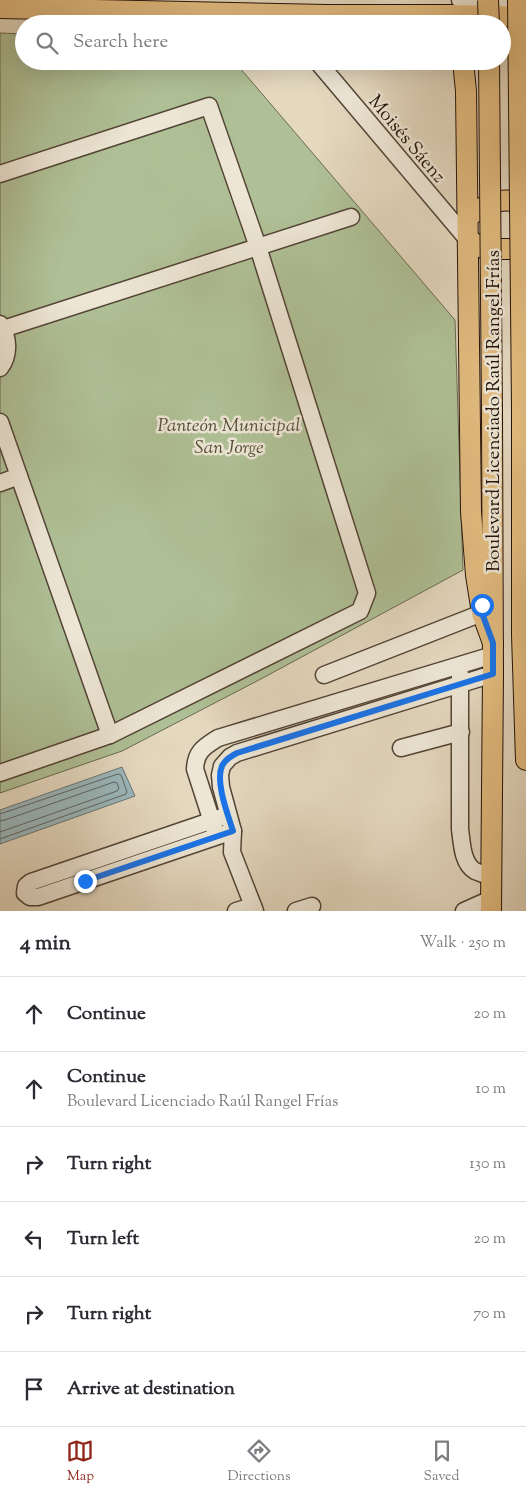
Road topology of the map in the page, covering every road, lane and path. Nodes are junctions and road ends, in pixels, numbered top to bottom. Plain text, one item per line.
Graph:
1 (488, 0) edge
2 (518, 0) edge
3 (526, 1) edge
4 (0, 8) edge
5 (452, 10) edge
6 (197, 15) edge
7 (328, 15) edge
8 (488, 15) edge
9 (505, 15) edge
10 (511, 16) edge
11 (526, 17) edge
12 (325, 70) edge
13 (464, 70) edge
14 (489, 70) edge
15 (0, 174) edge
16 (526, 204) edge
17 (350, 217) dead end
18 (468, 231) junction
19 (526, 246) edge
20 (258, 247) junction
21 (2, 327) edge
22 (0, 368) edge
23 (0, 422) edge
24 (19, 476) junction
25 (0, 482) edge
26 (482, 613) junction
27 (524, 628) edge
28 (493, 657) junction
29 (460, 665) junction
30 (324, 675) dead end
31 (460, 684) junction
32 (461, 732) junction
33 (110, 735) junction
34 (401, 748) dead end
35 (526, 760) edge
36 (0, 773) edge
37 (228, 815) junction
38 (214, 829) junction
39 (233, 831) junction
40 (232, 852) junction
41 (491, 877) junction
42 (491, 905) edge
43 (312, 906) dead end
44 (254, 908) edge
45 (236, 911) edge
46 (296, 911) edge
47 (464, 911) edge

1 - 8 main road, bridge
2 - 27 main road, Boulevard Licenciado Raúl Rangel Frías, bridge
3 - 5 street
4 - 6 main road
5 - 7 main road
5 - 9 main road
10 - 11 main road
12 - 18 street, Moisés Sáenz
13 - 18 main road
14 - 28 main road, Boulevard Licenciado Raúl Rangel Frías, bridge
15 - 20 street
16 - 18 main road
17 - 20 street
18 - 19 main road
18 - 26 main road
20 - 21 street
20 - 33 street
21 - 22 street
23 - 24 street
24 - 25 street
24 - 33 street
26 - 28 main road
26 - 30 street
27 - 35 main road, Boulevard Licenciado Raúl Rangel Frías
28 - 29 street
28 - 31 street
28 - 41 main road, Boulevard Licenciado Raúl Rangel Frías
29 - 31 street
29 - 38 street
31 - 32 street
31 - 37 street
32 - 34 street
32 - 41 street
33 - 36 street
37 - 38 street
37 - 39 street
38 - 38 street
38 - 39 street
38 - 40 street
39 - 40 street
40 - 44 street
41 - 42 main road, Boulevard Licenciado Raúl Rangel Frías
42 - 47 street
43 - 46 street
44 - 45 street

